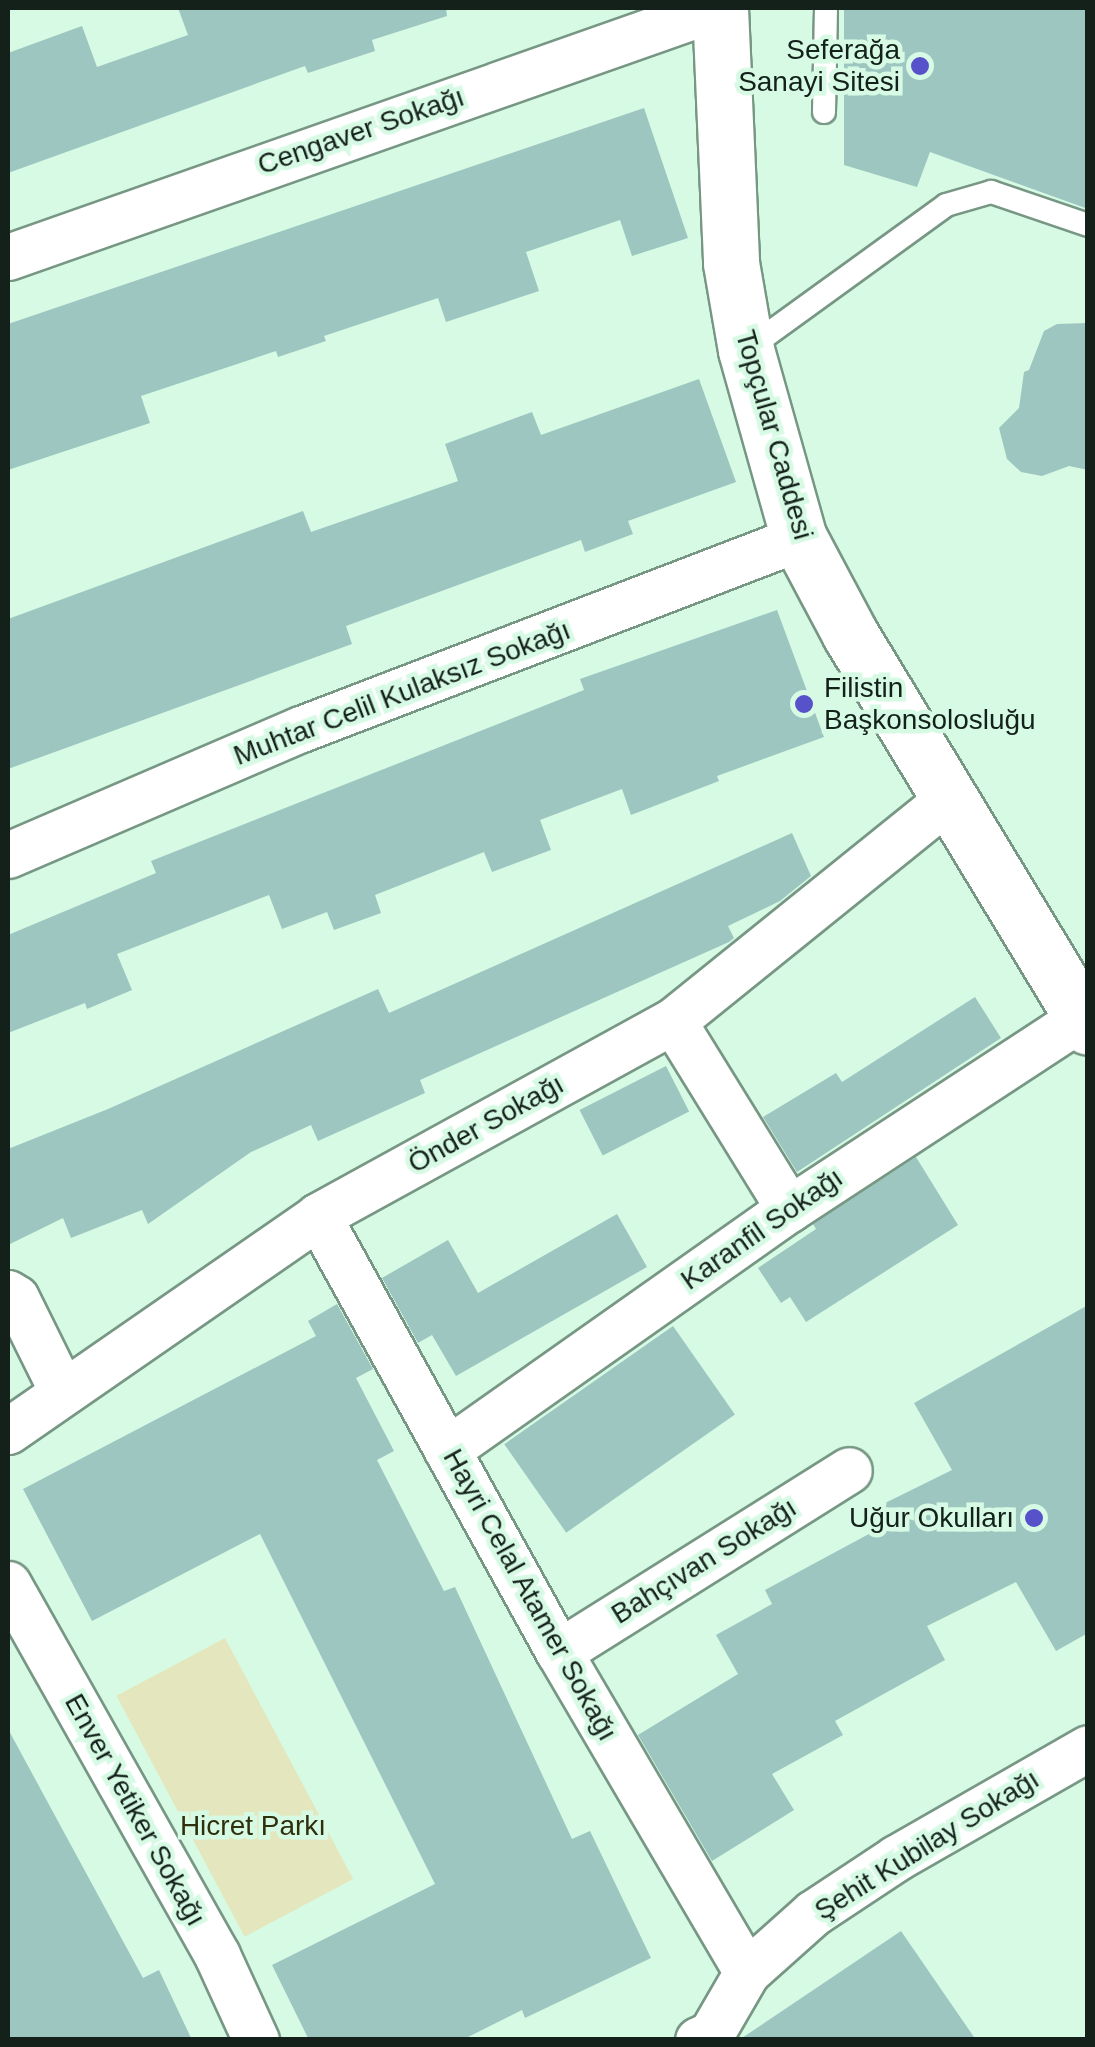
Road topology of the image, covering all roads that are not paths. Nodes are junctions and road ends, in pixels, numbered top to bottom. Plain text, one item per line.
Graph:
1 (718, 8) edge
2 (826, 8) edge
3 (824, 112) dead end
4 (1088, 225) edge
5 (8, 257) edge
6 (746, 350) junction
7 (799, 538) junction
8 (951, 797) junction
9 (8, 855) edge
10 (673, 1022) junction
11 (1085, 1022) edge
12 (789, 1209) junction
13 (318, 1216) junction
14 (8, 1292) edge
15 (62, 1391) junction
16 (8, 1431) edge
17 (447, 1450) junction
18 (848, 1470) dead end
19 (8, 1584) edge
20 (559, 1652) junction
21 (1088, 1748) edge
22 (746, 1972) junction
23 (707, 2038) edge
24 (256, 2040) edge

1 - 5 street, Cengaver Sokağı
1 - 6 street, Topçular Caddesi
2 - 3 lane
4 - 6 lane
6 - 7 street, Topçular Caddesi
7 - 8 street, Topçular Caddesi
7 - 9 street, Muhtar Celil Kulaksız Sokağı
8 - 10 street, Önder Sokağı
8 - 11 street, Topçular Caddesi
10 - 12 street
10 - 13 street, Önder Sokağı
11 - 12 street, Karanfil Sokağı
12 - 17 street, Karanfil Sokağı
13 - 15 street, Önder Sokağı
13 - 17 street, Hayri Celal Atamer Sokağı
14 - 15 street
15 - 16 street, Önder Sokağı
17 - 20 street, Hayri Celal Atamer Sokağı
18 - 20 street, Bahçıvan Sokağı
19 - 24 street, Enver Yetiker Sokağı
20 - 22 street, Hayri Celal Atamer Sokağı
21 - 22 street, Şehit Kubilay Sokağı
22 - 23 street, Şehit Kubilay Sokağı

